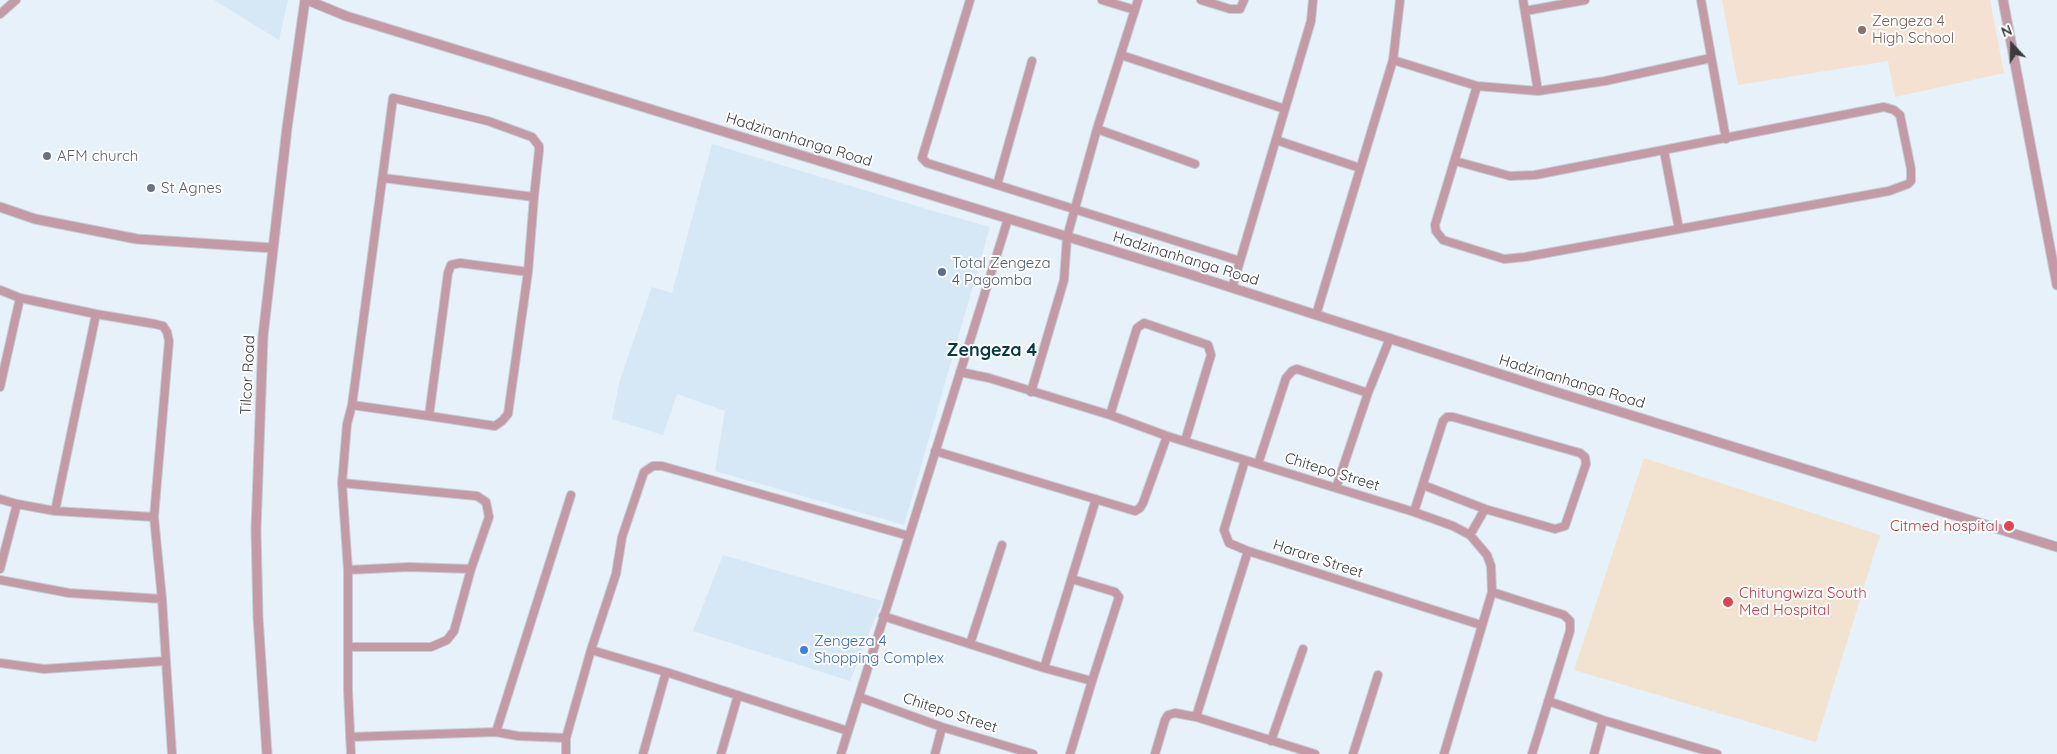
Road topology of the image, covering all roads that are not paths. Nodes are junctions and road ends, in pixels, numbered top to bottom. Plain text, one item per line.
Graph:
1 (16, 0) edge
2 (306, 0) edge
3 (970, 0) edge
4 (1102, 0) edge
5 (1138, 0) edge
6 (1201, 0) edge
7 (1244, 0) edge
8 (1313, 0) edge
9 (1400, 0) edge
10 (1523, 0) edge
11 (1585, 0) edge
12 (1701, 0) edge
13 (2004, 0) edge
14 (1135, 10) junction
15 (1525, 11) junction
16 (0, 14) edge
17 (1121, 55) junction
18 (1711, 58) junction
19 (1393, 60) junction
20 (1032, 61) dead end
21 (1477, 86) junction
22 (1538, 91) junction
23 (1285, 109) junction
24 (1097, 129) junction
25 (1726, 139) junction
26 (1276, 140) junction
27 (1664, 151) junction
28 (1456, 161) junction
29 (1195, 164) dead end
30 (1360, 168) junction
31 (383, 178) junction
32 (997, 185) junction
33 (534, 197) junction
34 (0, 207) edge
35 (1075, 209) junction
36 (1008, 219) junction
37 (1679, 229) junction
38 (1067, 237) junction
39 (273, 248) junction
40 (1240, 261) junction
41 (528, 272) junction
42 (2057, 285) edge
43 (1232, 288) junction
44 (0, 290) edge
45 (20, 298) junction
46 (96, 314) junction
47 (1316, 315) junction
48 (1390, 338) junction
49 (960, 372) junction
50 (0, 387) edge
51 (1031, 392) junction
52 (1368, 393) junction
53 (352, 406) junction
54 (1110, 415) junction
55 (429, 416) junction
56 (1167, 436) junction
57 (1185, 441) junction
58 (935, 451) junction
59 (1245, 460) junction
60 (1258, 464) junction
61 (342, 483) junction
62 (1423, 485) junction
63 (1336, 488) junction
64 (572, 495) dead end
65 (0, 499) edge
66 (1096, 499) junction
67 (18, 504) junction
68 (1485, 509) junction
69 (55, 511) junction
70 (1414, 512) junction
71 (154, 517) junction
72 (1470, 535) junction
73 (909, 536) junction
74 (1002, 545) dead end
75 (2057, 547) edge
76 (1248, 551) junction
77 (0, 569) edge
78 (471, 569) junction
79 (348, 570) junction
80 (1072, 579) junction
81 (0, 580) edge
82 (1492, 592) junction
83 (162, 599) junction
84 (883, 616) junction
85 (1482, 625) junction
86 (970, 644) junction
87 (349, 647) junction
88 (1303, 649) dead end
89 (591, 650) junction
90 (165, 661) junction
91 (0, 663) edge
92 (1044, 668) junction
93 (666, 672) junction
94 (1378, 674) dead end
95 (1092, 681) junction
96 (738, 695) junction
97 (859, 697) junction
98 (1548, 701) junction
99 (1196, 717) junction
100 (1603, 720) junction
101 (942, 727) junction
102 (848, 731) junction
103 (496, 732) junction
104 (350, 738) junction
105 (566, 738) junction
106 (1271, 741) junction
107 (172, 754) edge
108 (267, 754) edge
109 (350, 754) edge
110 (566, 754) edge
111 (643, 754) edge
112 (722, 754) edge
113 (841, 754) edge
114 (935, 754) edge
115 (1033, 754) edge
116 (1070, 754) edge
117 (1155, 754) edge
118 (1315, 754) edge
119 (1353, 754) edge
120 (1444, 754) edge
121 (1532, 754) edge
122 (1594, 754) edge
123 (1717, 754) edge

1 - 16 street
2 - 36 street, Hadzinanhanga Road
2 - 39 street, Tilcor Road
3 - 32 street
4 - 14 street
5 - 14 street
6 - 7 street
8 - 23 street
9 - 19 street
10 - 15 street
11 - 15 street
12 - 18 street
13 - 42 street
14 - 17 street
15 - 22 street
17 - 23 street
17 - 24 street
18 - 22 street
18 - 25 street
19 - 21 street
19 - 30 street
20 - 32 street
21 - 22 street
21 - 28 street
23 - 26 street
24 - 29 street
24 - 35 street
25 - 27 street
25 - 37 street
26 - 30 street
26 - 40 street
27 - 28 street
27 - 37 street
28 - 37 street
30 - 47 street
31 - 33 street
31 - 33 street
31 - 53 street
32 - 35 street
33 - 41 street
34 - 39 street
35 - 38 street
35 - 40 street
36 - 38 street, Hadzinanhanga Road
36 - 49 street
38 - 43 street, Hadzinanhanga Road
38 - 51 street
39 - 108 street, Tilcor Road
40 - 43 street
41 - 55 street
41 - 55 street
43 - 47 street, Hadzinanhanga Road
44 - 45 street
45 - 46 street
45 - 50 street
46 - 69 street
46 - 71 street
47 - 48 street, Hadzinanhanga Road
48 - 52 street
48 - 75 street, Hadzinanhanga Road
49 - 51 street, Chitepo Street
49 - 58 street
51 - 54 street, Chitepo Street
52 - 60 street
52 - 63 street
53 - 55 street
53 - 61 street
54 - 56 street, Chitepo Street
54 - 57 street
56 - 57 street, Chitepo Street
56 - 66 street
57 - 59 street, Chitepo Street
58 - 66 street
58 - 73 street
59 - 60 street, Chitepo Street
59 - 76 street, Harare Street
60 - 63 street, Chitepo Street
61 - 78 street
61 - 79 street
62 - 68 street
62 - 68 street
62 - 70 street
63 - 70 street, Chitepo Street
64 - 103 street
65 - 67 street
66 - 80 street
67 - 69 street
67 - 77 street
68 - 72 street
69 - 71 street
70 - 72 street, Chitepo Street
71 - 83 street
72 - 82 street, Chitepo Street
73 - 84 street
73 - 89 street
74 - 86 street
76 - 85 street, Harare Street
76 - 99 street
78 - 79 street
78 - 87 street
79 - 87 street
80 - 92 street
80 - 95 street
81 - 83 street
82 - 85 street, Chitepo Street
82 - 98 street
83 - 90 street
84 - 86 street
84 - 97 street
85 - 120 street, Chitepo Street
86 - 92 street
87 - 104 street
88 - 106 street
89 - 93 street
89 - 105 street
90 - 91 street
90 - 107 street
92 - 95 street
93 - 96 street
93 - 111 street
94 - 119 street
95 - 116 street
96 - 102 street
96 - 112 street
97 - 101 street, Chitepo Street
97 - 102 street
98 - 100 street
98 - 121 street
99 - 106 street
99 - 117 street
100 - 122 street
100 - 123 street
101 - 114 street
101 - 115 street, Chitepo Street
102 - 113 street
103 - 104 street
103 - 105 street
104 - 109 street
105 - 110 street
106 - 118 street

